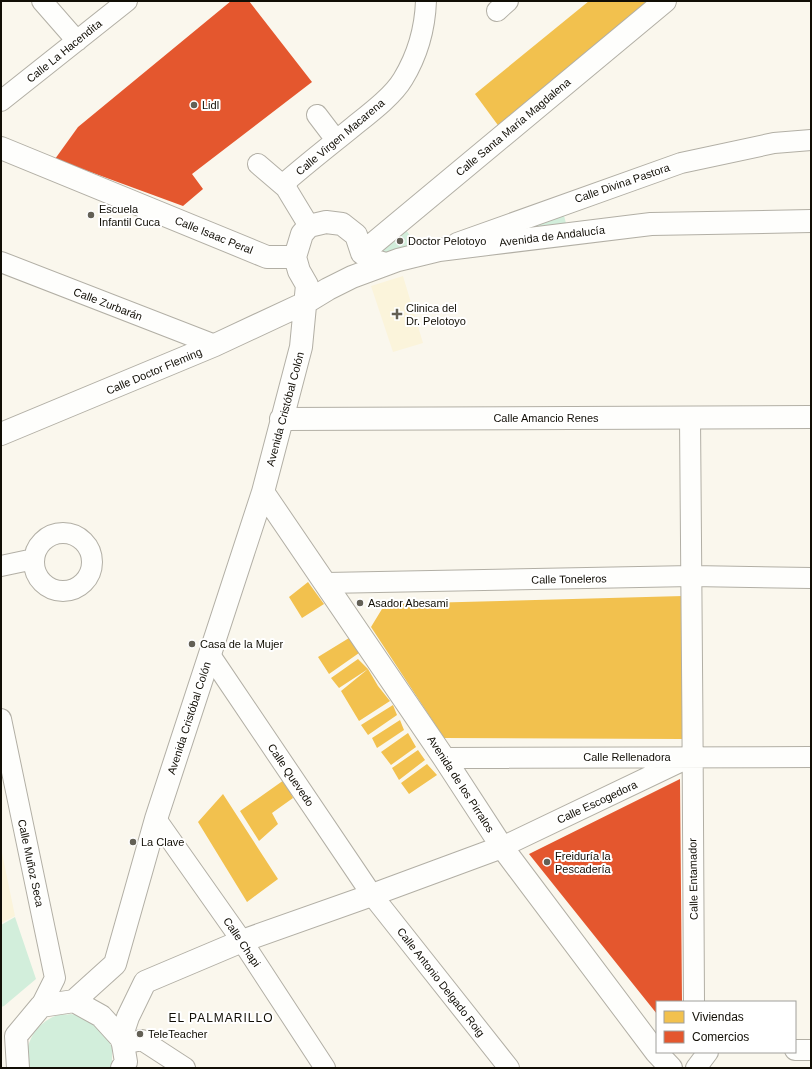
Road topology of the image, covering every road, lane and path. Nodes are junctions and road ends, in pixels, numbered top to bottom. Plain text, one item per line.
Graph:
1 (42, 1) edge
2 (127, 1) edge
3 (426, 1) edge
4 (665, 1) edge
5 (77, 41) junction
6 (1, 101) edge
7 (317, 115) dead end
8 (336, 140) junction
9 (811, 140) edge
10 (1, 148) edge
11 (258, 164) dead end
12 (286, 188) junction
13 (811, 221) edge
14 (309, 226) junction
15 (439, 250) junction
16 (362, 253) junction
17 (295, 257) junction
18 (1, 262) edge
19 (386, 264) junction
20 (305, 304) junction
21 (214, 345) junction
22 (811, 417) edge
23 (690, 418) junction
24 (281, 419) junction
25 (1, 434) edge
26 (263, 492) junction
27 (34, 559) dead end
28 (1, 566) edge
29 (692, 576) junction
30 (811, 578) edge
31 (326, 584) junction
32 (210, 655) junction
33 (1, 718) edge
34 (692, 757) junction
35 (811, 757) edge
36 (444, 758) junction
37 (156, 819) junction
38 (502, 847) junction
39 (372, 895) junction
40 (242, 941) junction
41 (74, 1001) junction
42 (694, 1001) edge
43 (42, 1006) junction
44 (122, 1041) junction
45 (796, 1050) edge
46 (811, 1050) edge
47 (656, 1051) edge
48 (658, 1053) edge
49 (707, 1053) edge
50 (18, 1068) edge
51 (122, 1068) edge
52 (185, 1068) edge
53 (325, 1068) edge
54 (509, 1068) edge
55 (671, 1068) edge
56 (696, 1068) edge

1 - 5 street
2 - 5 street, Calle La Hacendita
3 - 8 street, Calle Virgen Macarena
4 - 16 main road, Calle Santa María Magdalena
5 - 6 street, Calle La Hacendita
7 - 8 street
8 - 12 street, Calle Virgen Macarena
9 - 15 street, Calle Divina Pastora
10 - 17 main road, Calle Isaac Peral
11 - 12 street
12 - 14 street
13 - 15 main road, Avenida de Andalucía
14 - 16 main road
14 - 17 main road
15 - 19 main road, Avenida de Andalucía
16 - 19 main road
17 - 20 main road, Avenida Cristóbal Colón
18 - 21 street, Calle Zurbarán
19 - 20 main road, Avenida de Andalucía
20 - 21 main road, Calle Doctor Fleming
20 - 24 main road, Avenida Cristóbal Colón
21 - 25 main road, Calle Doctor Fleming
22 - 23 main road, Calle Amancio Renes
23 - 24 main road, Calle Amancio Renes
23 - 29 street, Calle Entamador
24 - 26 main road, Avenida Cristóbal Colón
26 - 31 main road, Avenida de los Pirralos
26 - 32 main road, Avenida Cristóbal Colón
27 - 28 street
29 - 30 street, Calle Toneleros
29 - 31 street, Calle Toneleros
29 - 34 street, Calle Entamador
31 - 36 main road, Avenida de los Pirralos
32 - 37 main road, Avenida Cristóbal Colón
32 - 39 street, Calle Quevedo
33 - 43 street, Calle Muñoz Seca
34 - 35 street, Calle Rellenadora
34 - 36 street, Calle Rellenadora
34 - 38 street, Calle Escogedora
34 - 42 street, Calle Entamador
36 - 38 main road, Avenida de los Pirralos
37 - 40 street, Calle Chapi
37 - 41 main road, Avenida Cristóbal Colón
38 - 39 main road
38 - 47 main road, Avenida de los Pirralos
39 - 40 main road
39 - 54 street, Calle Antonio Delgado Roig
40 - 44 main road
40 - 53 street, Calle Chapi
41 - 43 main road
41 - 44 main road
43 - 50 main road
44 - 51 main road
44 - 52 street
45 - 46 street
48 - 55 main road, Avenida de los Pirralos
49 - 56 street

